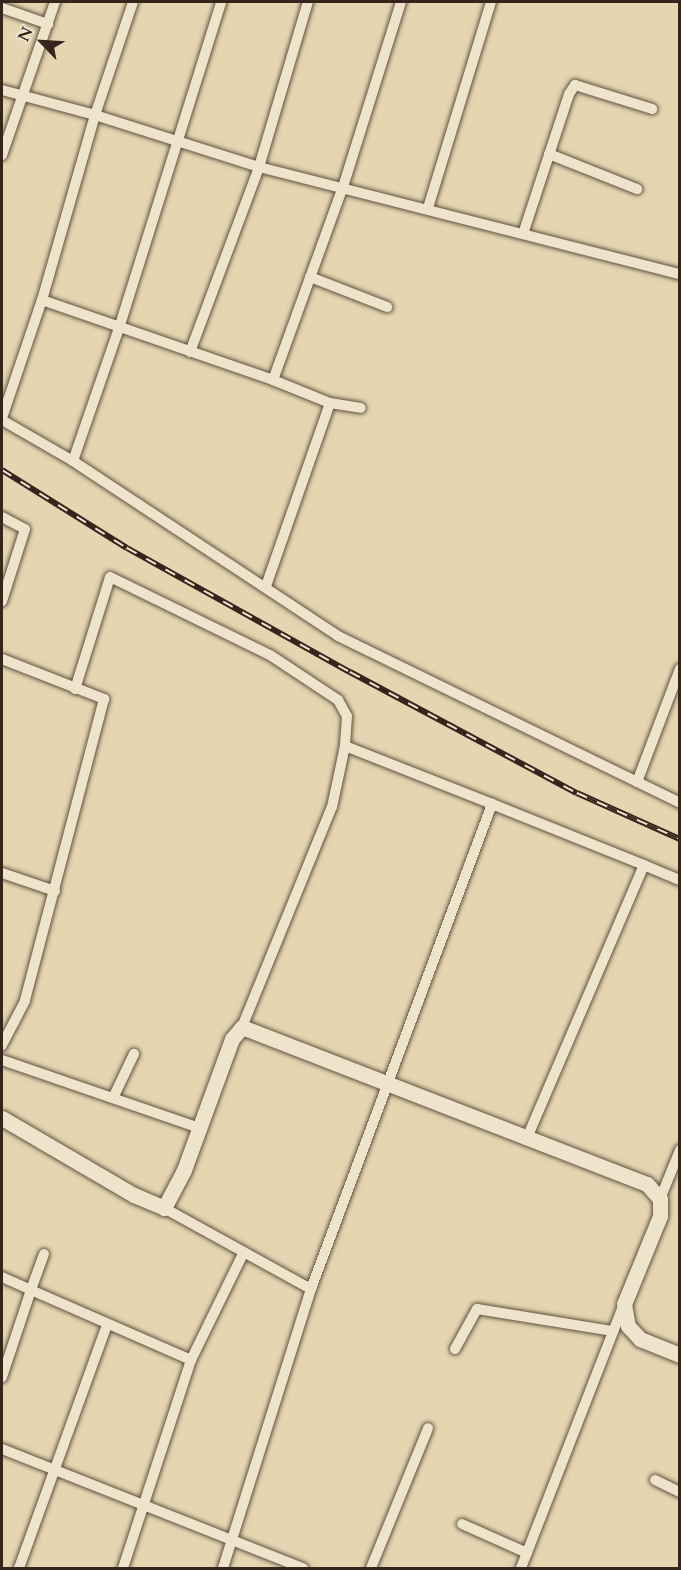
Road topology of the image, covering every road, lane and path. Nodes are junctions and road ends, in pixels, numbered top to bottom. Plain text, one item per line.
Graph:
1 (55, 2) edge
2 (133, 2) edge
3 (222, 2) edge
4 (308, 2) edge
5 (401, 2) edge
6 (491, 2) edge
7 (2, 8) edge
8 (48, 24) junction
9 (2, 90) edge
10 (25, 96) junction
11 (652, 109) dead end
12 (95, 115) junction
13 (176, 142) junction
14 (549, 153) junction
15 (2, 155) edge
16 (259, 168) junction
17 (343, 187) junction
18 (637, 189) dead end
19 (428, 208) junction
20 (523, 234) junction
21 (680, 274) edge
22 (310, 277) junction
23 (42, 300) junction
24 (387, 307) dead end
25 (120, 325) junction
26 (190, 352) junction
27 (273, 380) junction
28 (330, 403) junction
29 (361, 408) dead end
30 (2, 419) edge
31 (73, 461) junction
32 (2, 518) edge
33 (266, 586) junction
34 (2, 601) edge
35 (2, 659) edge
36 (680, 669) edge
37 (75, 688) junction
38 (345, 746) junction
39 (637, 782) junction
40 (680, 802) edge
41 (492, 804) junction
42 (644, 865) junction
43 (2, 873) edge
44 (680, 880) edge
45 (55, 891) junction
46 (242, 1027) junction
47 (2, 1045) edge
48 (134, 1054) dead end
49 (2, 1059) edge
50 (384, 1084) junction
51 (113, 1098) junction
52 (2, 1118) edge
53 (199, 1128) junction
54 (526, 1140) junction
55 (680, 1150) edge
56 (660, 1199) junction
57 (164, 1208) junction
58 (44, 1254) dead end
59 (243, 1254) junction
60 (2, 1277) edge
61 (311, 1289) junction
62 (31, 1290) junction
63 (624, 1304) junction
64 (107, 1324) junction
65 (614, 1331) junction
66 (454, 1349) dead end
67 (680, 1355) edge
68 (191, 1360) junction
69 (3, 1361) edge
70 (2, 1377) edge
71 (428, 1428) dead end
72 (2, 1449) edge
73 (55, 1470) junction
74 (655, 1480) dead end
75 (680, 1492) edge
76 (145, 1504) junction
77 (462, 1524) dead end
78 (233, 1541) junction
79 (527, 1553) junction
80 (19, 1569) edge
81 (123, 1569) edge
82 (223, 1569) edge
83 (303, 1569) edge
84 (371, 1569) edge
85 (521, 1569) edge

1 - 8 street
2 - 12 street
3 - 13 street
4 - 16 street
5 - 17 street
6 - 19 street
7 - 8 street
8 - 10 street
9 - 10 street
10 - 12 street
10 - 15 street
11 - 14 street
12 - 13 street
12 - 23 street
13 - 16 street
13 - 25 street
14 - 18 street
14 - 20 street
16 - 17 street
16 - 26 street
17 - 19 street
17 - 22 street
19 - 20 street
20 - 21 street
22 - 24 street
22 - 27 street
23 - 25 street
23 - 30 street
25 - 26 street
25 - 31 street
26 - 27 street
27 - 28 street
28 - 29 street
28 - 33 street
30 - 31 street
31 - 33 street
32 - 34 street
33 - 39 street
35 - 37 street
36 - 39 street
37 - 38 street
37 - 45 street
38 - 41 street
38 - 46 street
39 - 40 street
41 - 42 street
41 - 50 street
42 - 44 street
42 - 54 street
43 - 45 street
45 - 47 street
46 - 50 street
46 - 53 street
48 - 51 street
49 - 51 street
50 - 54 street
50 - 61 street
51 - 53 street
52 - 57 street
53 - 57 street
54 - 56 street
55 - 56 street
56 - 63 street
57 - 59 street
58 - 62 street
59 - 61 street
59 - 68 street
60 - 62 street
61 - 78 street
62 - 64 street
62 - 69 street
63 - 65 street
63 - 67 street
64 - 68 street
64 - 73 street
65 - 66 street
65 - 79 street
68 - 76 street
69 - 70 street
71 - 84 street
72 - 73 street
73 - 76 street
73 - 80 street
74 - 75 street
76 - 78 street
76 - 81 street
77 - 79 street
78 - 82 street
78 - 83 street
79 - 85 street

